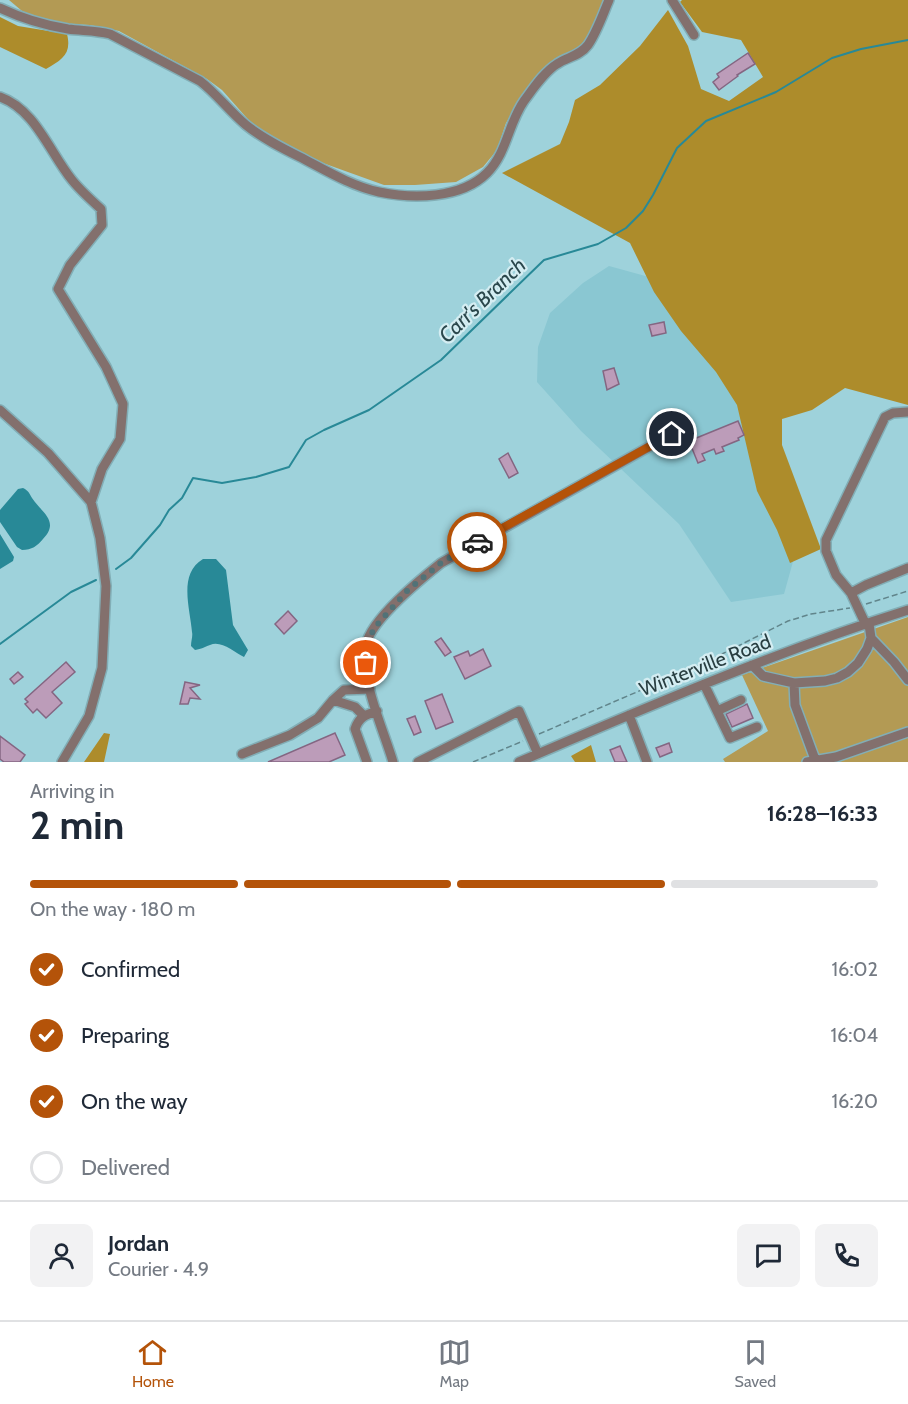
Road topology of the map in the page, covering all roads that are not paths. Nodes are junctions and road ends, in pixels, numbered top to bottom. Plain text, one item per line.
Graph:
1 (2, 0) edge
2 (609, 0) edge
3 (672, 0) edge
4 (0, 8) edge
5 (18, 15) junction
6 (694, 35) dead end
7 (0, 97) edge
8 (0, 410) edge
9 (908, 412) edge
10 (672, 434) dead end
11 (91, 502) junction
12 (908, 568) edge
13 (851, 593) junction
14 (908, 610) edge
15 (867, 625) junction
16 (871, 639) junction
17 (752, 665) junction
18 (908, 680) edge
19 (794, 683) junction
20 (704, 684) junction
21 (370, 690) junction
22 (333, 700) junction
23 (741, 700) dead end
24 (377, 711) junction
25 (717, 711) junction
26 (629, 715) junction
27 (363, 716) junction
28 (757, 727) dead end
29 (908, 732) edge
30 (242, 754) dead end
31 (538, 754) junction
32 (813, 761) edge
33 (62, 762) edge
34 (367, 762) edge
35 (393, 762) edge
36 (418, 762) edge
37 (519, 762) edge
38 (647, 762) edge

1 - 5 street
2 - 5 street
3 - 6 street
4 - 5 street
7 - 11 street
8 - 11 street
9 - 13 street
10 - 21 street
11 - 33 street
12 - 13 street
13 - 15 street
14 - 15 street, Winterville Road
15 - 16 street
15 - 17 street, Winterville Road
16 - 18 street
16 - 19 street
17 - 19 street
17 - 20 street, Winterville Road
19 - 32 street
20 - 25 street
20 - 26 street, Winterville Road
21 - 22 street
21 - 24 street
22 - 27 street
22 - 30 street
23 - 25 street
24 - 27 street
24 - 35 street
25 - 28 street
26 - 31 street, Winterville Road
26 - 38 street
27 - 34 street
29 - 32 street
31 - 36 street
31 - 37 street, Winterville Road

